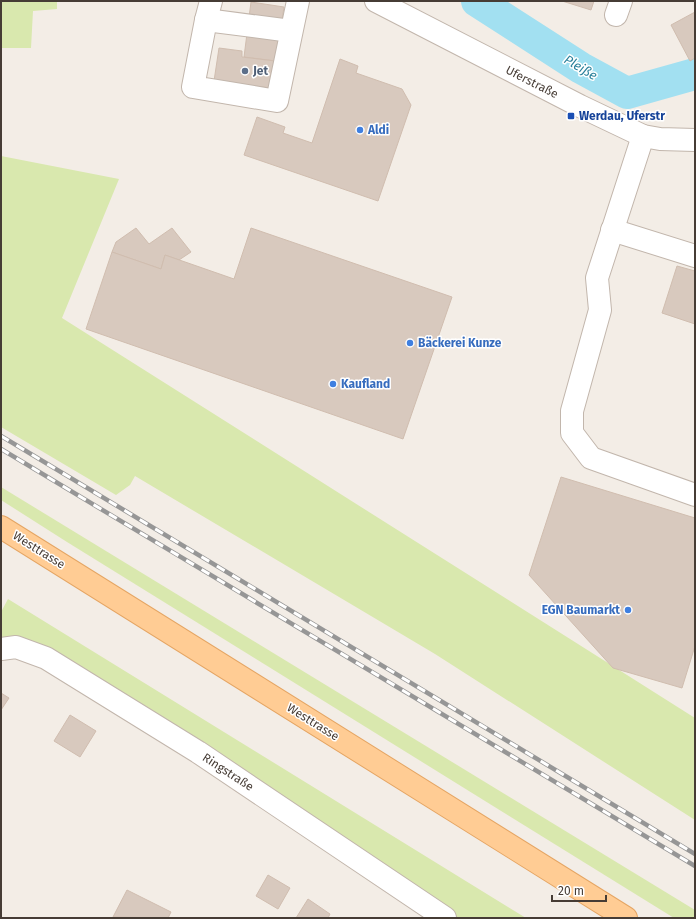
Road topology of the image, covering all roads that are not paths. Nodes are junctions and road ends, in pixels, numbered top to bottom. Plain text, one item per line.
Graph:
1 (298, 1) edge
2 (376, 1) edge
3 (208, 11) edge
4 (291, 30) junction
5 (643, 136) junction
6 (695, 140) edge
7 (612, 230) junction
8 (695, 256) edge
9 (695, 495) edge
10 (1, 526) edge
11 (1, 649) edge
12 (445, 918) edge
13 (626, 918) edge

1 - 4 street
2 - 5 street, Uferstraße
3 - 4 street
3 - 4 street
5 - 6 street, Uferstraße
5 - 7 street
7 - 8 street
7 - 9 street
10 - 13 main road, Westtrasse
11 - 12 street, Ringstraße

